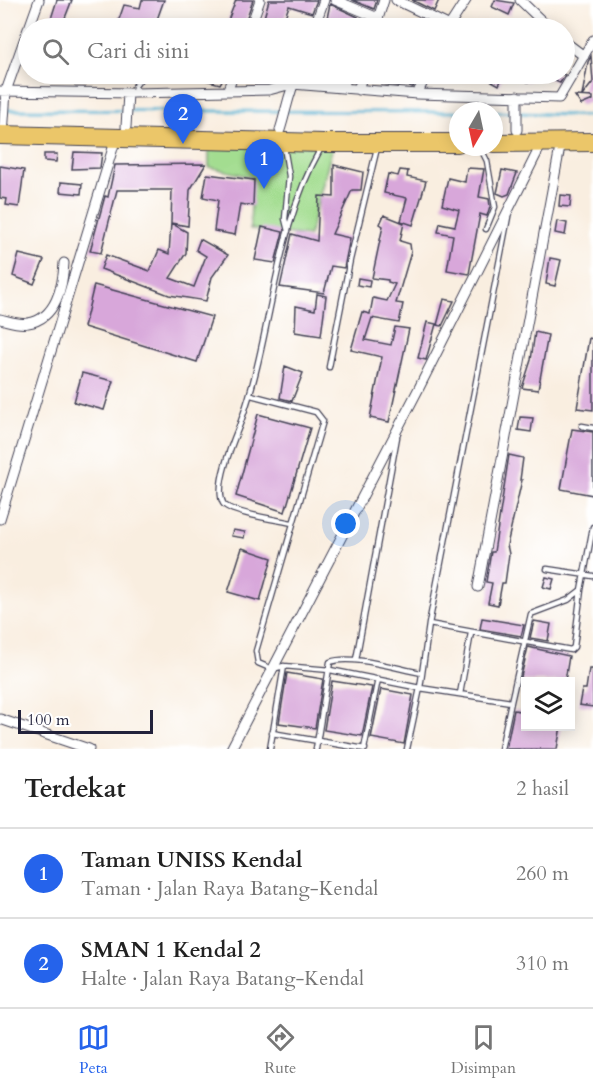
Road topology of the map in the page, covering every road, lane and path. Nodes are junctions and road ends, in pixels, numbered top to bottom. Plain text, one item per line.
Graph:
1 (39, 0) edge
2 (260, 0) edge
3 (324, 0) edge
4 (335, 0) edge
5 (384, 0) edge
6 (466, 0) edge
7 (520, 0) edge
8 (402, 1) edge
9 (33, 18) edge
10 (254, 18) edge
11 (318, 18) edge
12 (378, 18) joint
13 (433, 18) edge
14 (455, 18) edge
15 (539, 18) edge
16 (593, 40) edge
17 (575, 49) edge
18 (584, 56) junction
19 (18, 57) edge
20 (575, 71) edge
21 (136, 84) edge
22 (230, 84) edge
23 (283, 84) edge
24 (293, 84) edge
25 (325, 84) edge
26 (343, 84) edge
27 (358, 84) edge
28 (422, 84) edge
29 (567, 84) edge
30 (228, 89) junction
31 (356, 89) junction
32 (4, 93) edge
33 (417, 94) junction
34 (130, 95) junction
35 (517, 98) junction
36 (517, 124) junction
37 (2, 126) edge
38 (123, 127) junction
39 (503, 128) edge
40 (283, 129) junction
41 (449, 130) edge
42 (593, 130) edge
43 (379, 140) junction
44 (561, 142) junction
45 (593, 142) edge
46 (324, 143) junction
47 (449, 143) edge
48 (503, 143) edge
49 (542, 143) junction
50 (484, 156) edge
51 (289, 176) junction
52 (304, 178) junction
53 (512, 202) junction
54 (486, 229) dead end
55 (288, 231) junction
56 (64, 263) dead end
57 (0, 320) edge
58 (329, 367) dead end
59 (250, 394) junction
60 (399, 426) junction
61 (582, 426) dead end
62 (593, 428) edge
63 (0, 519) edge
64 (292, 523) junction
65 (593, 527) edge
66 (547, 569) dead end
67 (584, 574) junction
68 (593, 576) edge
69 (478, 587) dead end
70 (581, 590) junction
71 (429, 624) junction
72 (471, 633) junction
73 (525, 642) junction
74 (356, 660) junction
75 (284, 666) junction
76 (272, 669) junction
77 (330, 670) junction
78 (422, 673) junction
79 (378, 679) junction
80 (420, 688) junction
81 (460, 694) junction
82 (512, 702) junction
83 (0, 719) edge
84 (272, 733) junction
85 (318, 741) junction
86 (89, 749) edge
87 (231, 749) edge
88 (270, 749) edge
89 (316, 749) edge
90 (365, 749) edge
91 (407, 749) edge
92 (501, 749) edge

1 - 9 street
2 - 10 street
3 - 11 street
4 - 12 street
5 - 12 street
6 - 14 street
7 - 15 street
8 - 13 street
16 - 18 street
17 - 18 street
18 - 20 street
19 - 32 street
21 - 34 lane
22 - 30 street
23 - 30 street
24 - 40 street
25 - 31 street
26 - 31 street
27 - 31 street
28 - 33 street
29 - 35 street
30 - 34 street
31 - 33 street
32 - 34 street
32 - 37 street
33 - 35 street
34 - 38 street
35 - 36 street
36 - 39 highway
36 - 42 highway
37 - 38 highway
38 - 40 highway
38 - 63 street
40 - 41 highway
40 - 46 highway
40 - 51 lane
43 - 46 highway
43 - 47 highway
43 - 58 lane
44 - 45 highway
44 - 49 highway
44 - 69 street
46 - 52 lane
48 - 49 highway
49 - 53 street
50 - 54 lane
51 - 52 lane
51 - 55 lane
52 - 55 lane
53 - 60 street
53 - 71 lane
55 - 59 lane
56 - 57 street
59 - 64 lane
59 - 64 lane
60 - 74 lane
60 - 76 street
61 - 62 lane
64 - 76 lane
65 - 67 lane
66 - 67 lane
67 - 68 lane
67 - 70 lane
70 - 73 lane
70 - 73 lane
71 - 72 lane
71 - 78 lane
72 - 73 lane
72 - 81 lane
73 - 82 lane
74 - 77 lane
74 - 78 lane
75 - 76 lane
75 - 77 lane
75 - 84 lane
76 - 87 street
77 - 79 lane
77 - 85 lane
78 - 80 lane
79 - 80 lane
79 - 90 lane
80 - 81 lane
80 - 91 lane
81 - 82 lane
82 - 92 lane
83 - 86 street
84 - 85 lane
84 - 88 lane
85 - 89 lane
85 - 90 lane

